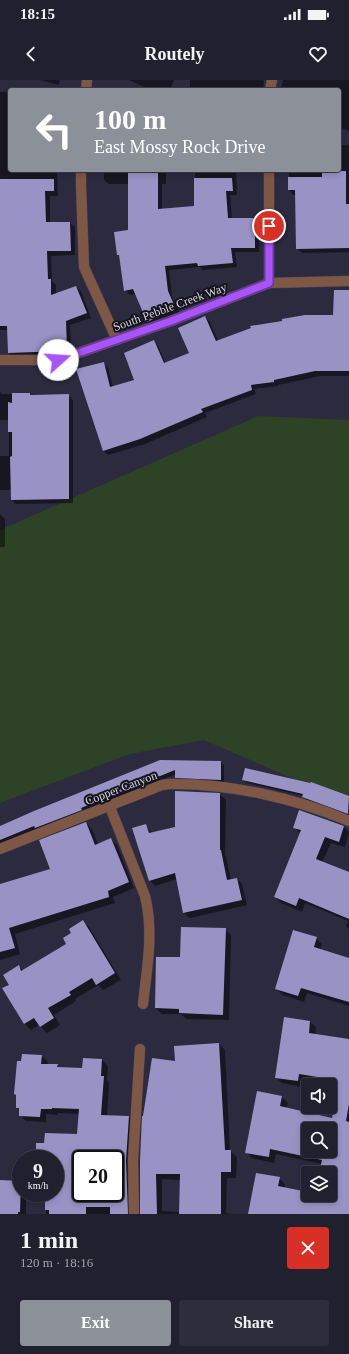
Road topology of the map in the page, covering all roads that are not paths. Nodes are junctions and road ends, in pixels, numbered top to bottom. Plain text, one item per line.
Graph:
1 (81, 172) edge
2 (269, 172) edge
3 (349, 282) edge
4 (269, 283) junction
5 (117, 340) junction
6 (0, 360) edge
7 (110, 807) junction
8 (349, 821) edge
9 (0, 850) edge
10 (143, 1004) dead end
11 (140, 1049) dead end
12 (134, 1214) edge

1 - 5 lane
2 - 4 lane
3 - 4 lane, South Pebble Creek Way
4 - 5 lane, South Pebble Creek Way
5 - 6 lane, South Pebble Creek Way
7 - 8 lane, Copper Canyon
7 - 9 lane, Copper Canyon
7 - 10 lane
11 - 12 lane

